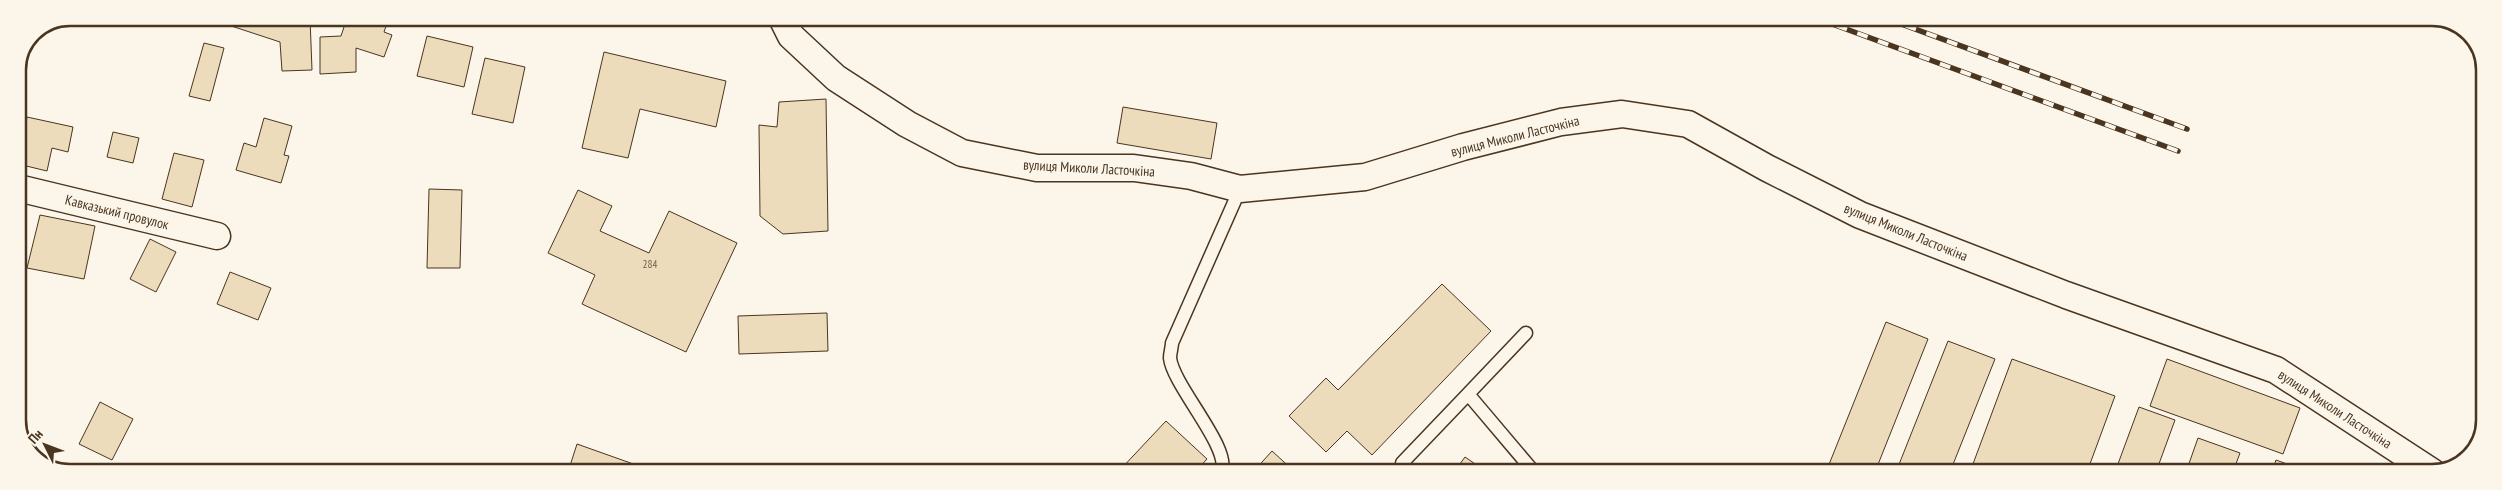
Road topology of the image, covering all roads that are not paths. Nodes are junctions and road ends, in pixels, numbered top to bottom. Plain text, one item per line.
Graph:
1 (786, 26) edge
2 (1240, 189) junction
3 (26, 190) edge
4 (217, 236) dead end
5 (1526, 333) dead end
6 (1468, 394) junction
7 (1402, 463) dead end
8 (1222, 464) edge
9 (1527, 464) edge
10 (2420, 464) edge

1 - 2 street, вулиця Миколи Ласточкіна
2 - 8 lane
2 - 10 street, вулиця Миколи Ласточкіна
3 - 4 street, Кавказький провулок
5 - 6 lane
6 - 7 lane
6 - 9 lane

